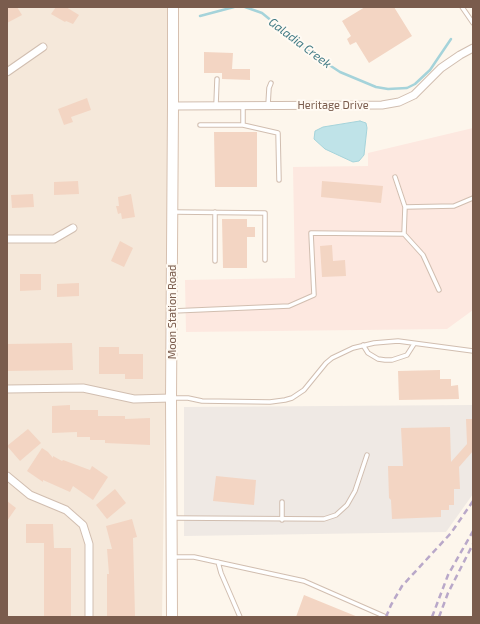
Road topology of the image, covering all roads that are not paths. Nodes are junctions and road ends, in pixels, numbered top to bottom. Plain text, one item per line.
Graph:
1 (173, 7) edge
2 (462, 7) edge
3 (473, 23) edge
4 (43, 47) dead end
5 (473, 48) edge
6 (7, 72) edge
7 (217, 80) dead end
8 (271, 84) dead end
9 (216, 105) junction
10 (242, 105) junction
11 (268, 105) junction
12 (173, 106) junction
13 (200, 125) dead end
14 (244, 126) junction
15 (396, 177) dead end
16 (279, 180) dead end
17 (473, 198) edge
18 (405, 207) junction
19 (173, 212) junction
20 (214, 212) junction
21 (73, 228) dead end
22 (404, 234) junction
23 (7, 239) edge
24 (265, 260) dead end
25 (215, 261) dead end
26 (439, 290) dead end
27 (172, 311) junction
28 (414, 344) junction
29 (363, 345) junction
30 (473, 351) edge
31 (7, 389) edge
32 (171, 398) junction
33 (367, 456) dead end
34 (7, 476) edge
35 (282, 502) dead end
36 (172, 518) junction
37 (282, 520) junction
38 (172, 557) junction
39 (218, 562) junction
40 (89, 617) edge
41 (172, 617) edge
42 (240, 617) edge
43 (386, 617) edge

1 - 12 street, Moon Station Road
2 - 3 lane
4 - 6 street
5 - 11 street, Heritage Drive
7 - 9 lane
8 - 11 lane
9 - 10 street, Heritage Drive
9 - 12 street, Heritage Drive
10 - 11 street, Heritage Drive
10 - 14 lane
12 - 19 street, Moon Station Road
13 - 14 lane
14 - 16 lane
15 - 18 lane
17 - 18 lane
18 - 22 lane
19 - 20 lane
19 - 27 street, Moon Station Road
20 - 24 lane
20 - 25 lane
21 - 23 street
22 - 26 lane
22 - 27 lane
27 - 32 street, Moon Station Road
28 - 29 lane
28 - 29 lane
28 - 30 lane
29 - 32 lane
31 - 32 street
32 - 36 street, Moon Station Road
33 - 37 lane
34 - 40 street
35 - 37 lane
36 - 37 lane
36 - 38 street, Moon Station Road
38 - 39 lane
38 - 41 street, Moon Station Road
39 - 42 lane
39 - 43 lane

